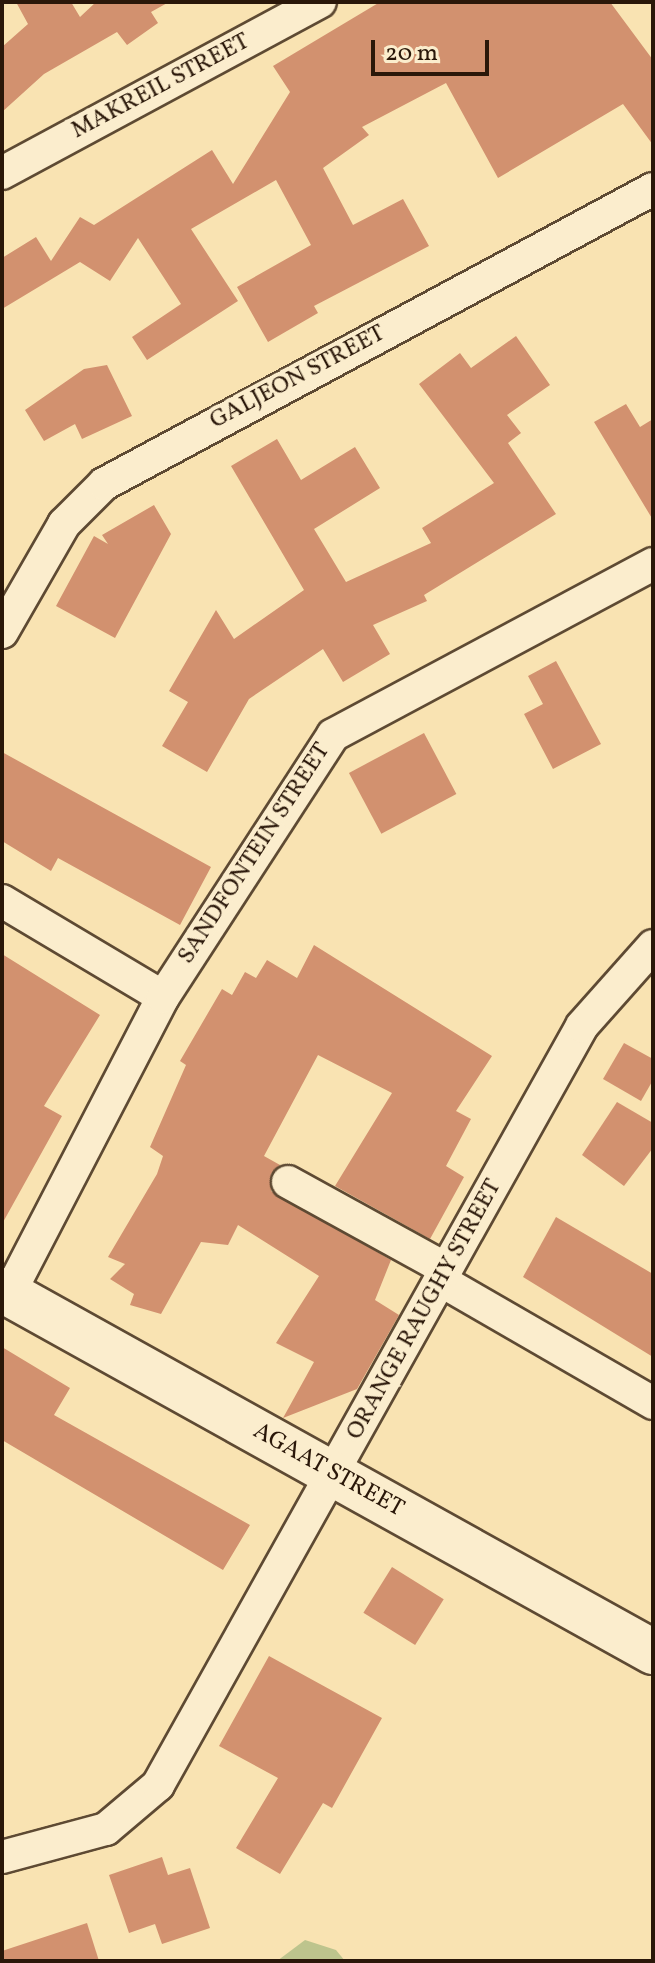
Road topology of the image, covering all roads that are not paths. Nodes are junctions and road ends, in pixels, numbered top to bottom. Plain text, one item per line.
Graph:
1 (320, 2) edge
2 (2, 173) edge
3 (653, 189) edge
4 (653, 564) edge
5 (2, 632) edge
6 (2, 901) edge
7 (653, 946) edge
8 (163, 997) junction
9 (288, 1182) dead end
10 (443, 1274) junction
11 (6, 1292) edge
12 (653, 1403) edge
13 (335, 1475) junction
14 (653, 1652) edge
15 (2, 1857) edge

1 - 2 street, MAKREIL STREET
3 - 5 street, GALJEON STREET
4 - 8 street, SANDFONTEIN STREET
6 - 8 street
7 - 10 street, ORANGE RAUGHY STREET
8 - 11 street, SANDFONTEIN STREET
9 - 10 street
10 - 12 street
10 - 13 street, ORANGE RAUGHY STREET
11 - 13 street, AGAAT STREET
13 - 14 street, AGAAT STREET
13 - 15 street, ORANGE RAUGHY STREET

